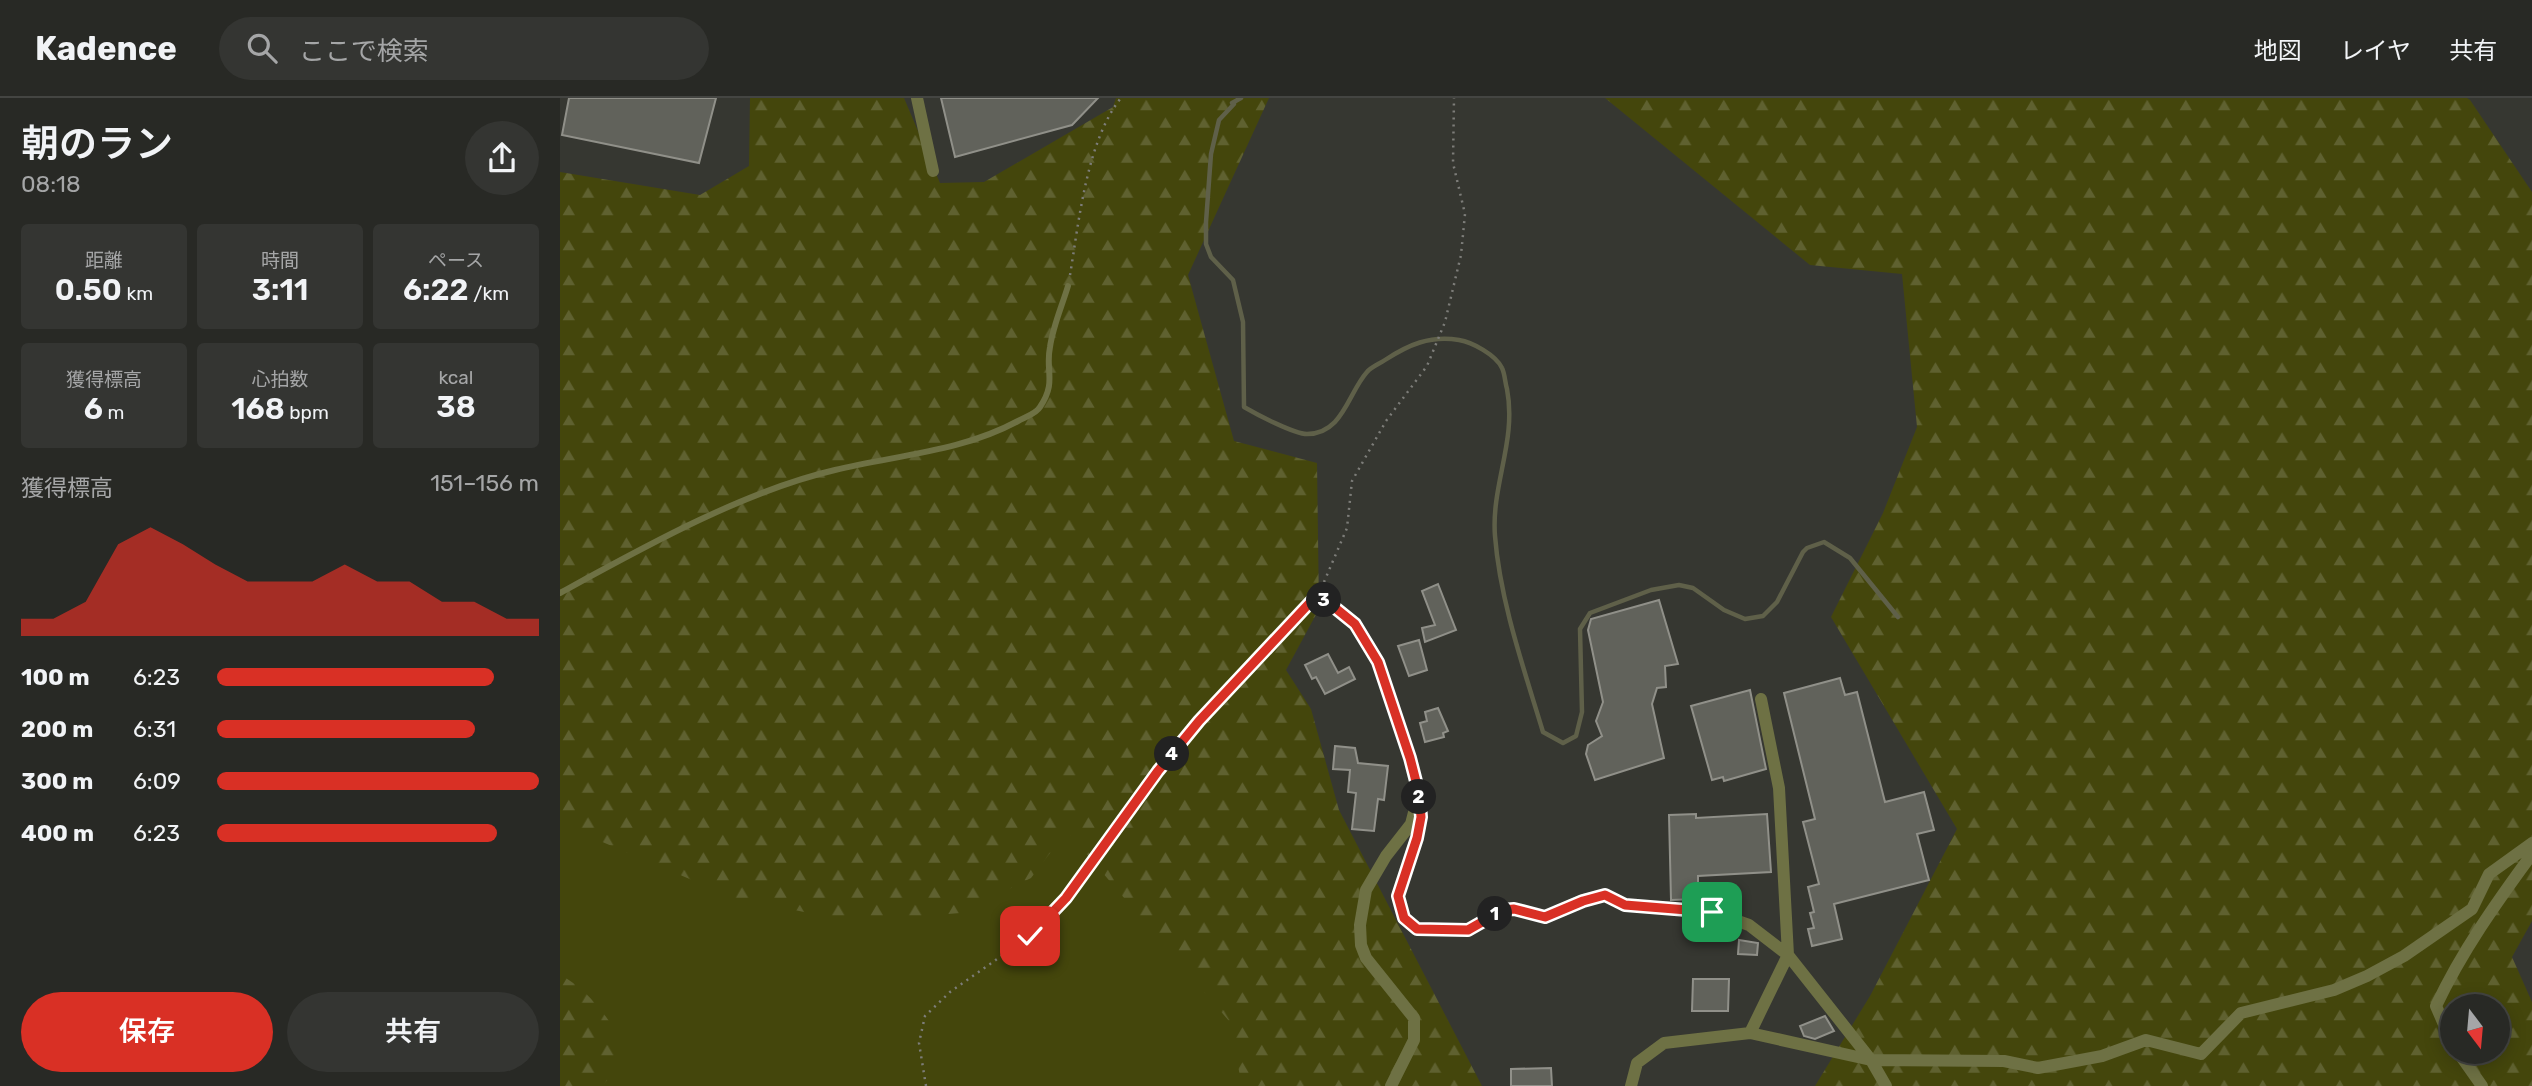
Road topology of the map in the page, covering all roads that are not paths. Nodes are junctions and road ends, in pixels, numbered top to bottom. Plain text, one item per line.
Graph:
1 (917, 98) edge
2 (933, 171) dead end
3 (1068, 286) road end
4 (560, 593) edge
5 (1318, 594) road end
6 (1760, 699) dead end
7 (1419, 793) junction
8 (2532, 843) edge
9 (2532, 854) edge
10 (1788, 955) junction
11 (2442, 994) edge
12 (2440, 998) edge
13 (2440, 1015) edge
14 (1750, 1033) junction
15 (1871, 1060) junction
16 (2466, 1064) edge
17 (1391, 1086) edge
18 (1631, 1086) edge
19 (1886, 1086) edge
20 (2482, 1086) edge

1 - 2 street
3 - 4 lane
5 - 7 street
6 - 10 street
7 - 10 street
7 - 17 street
8 - 15 street
9 - 11 street
10 - 14 street
10 - 15 street
12 - 13 street
14 - 15 street
14 - 18 street
15 - 19 street
16 - 20 street

